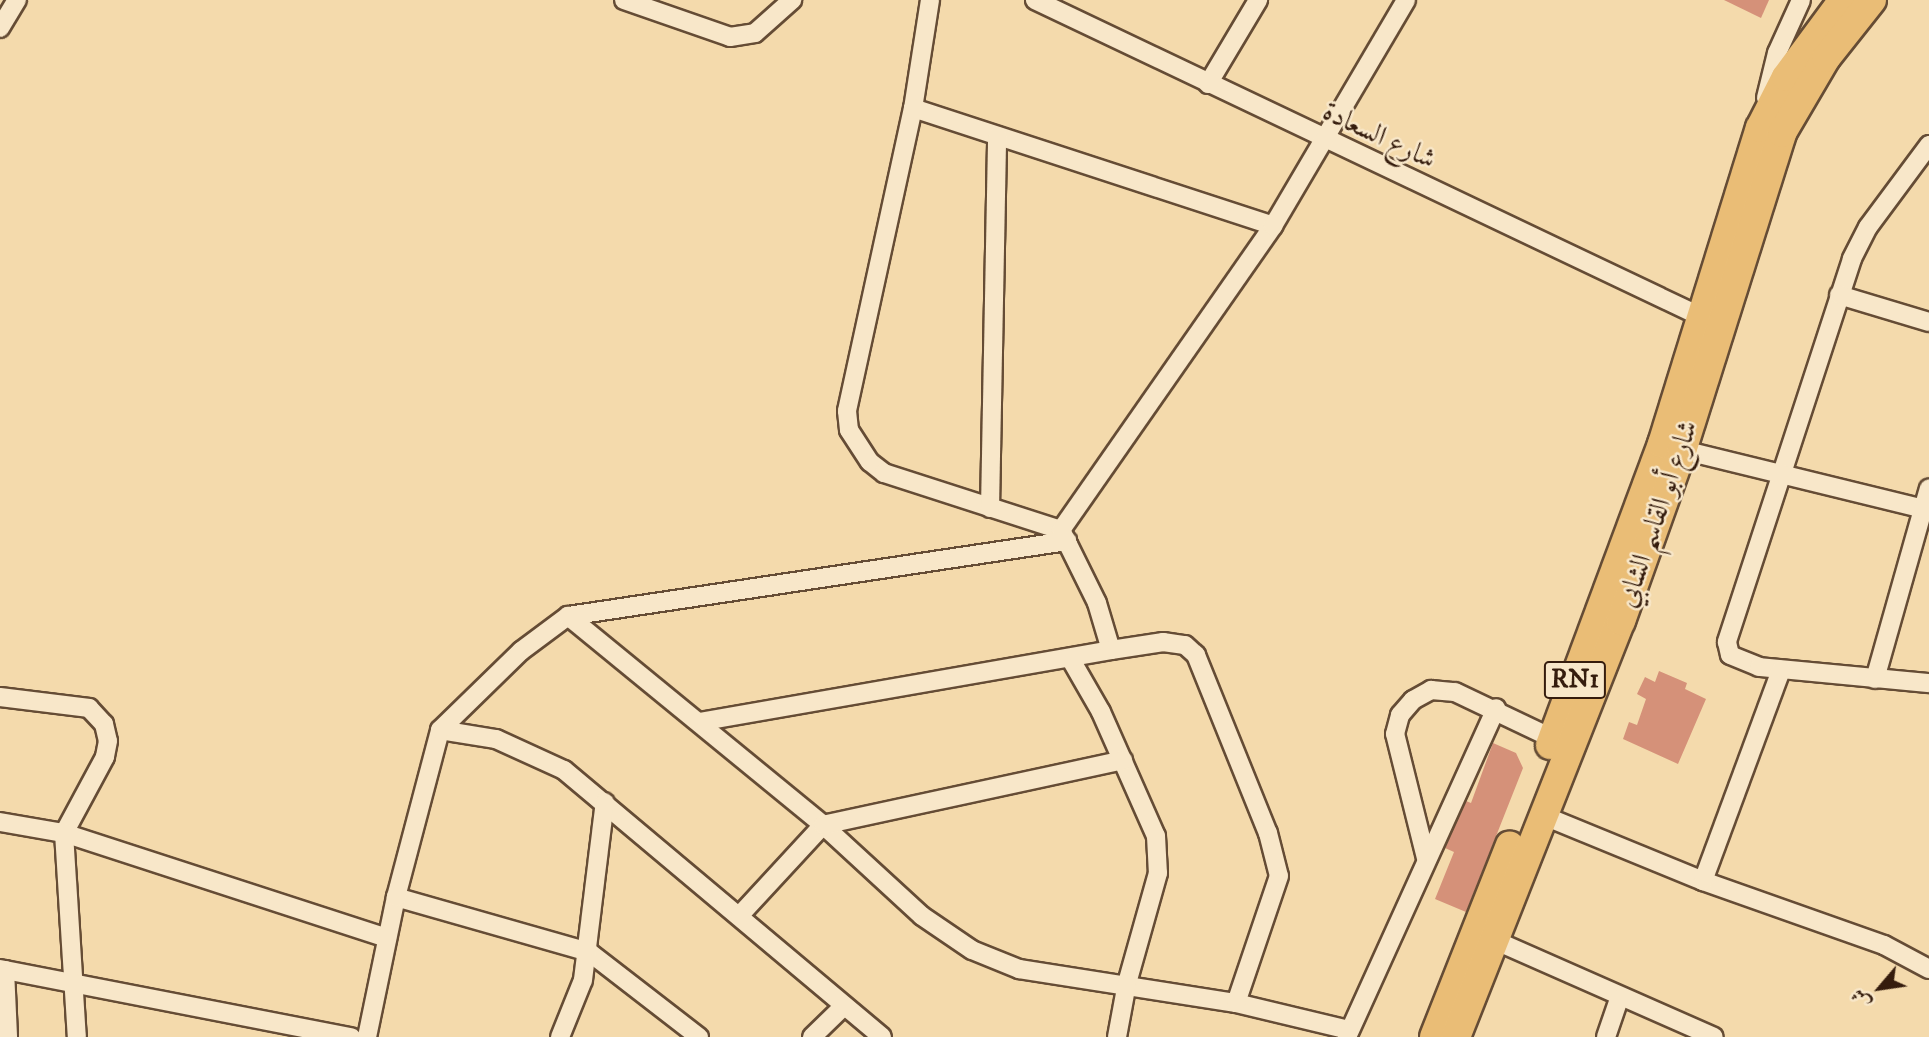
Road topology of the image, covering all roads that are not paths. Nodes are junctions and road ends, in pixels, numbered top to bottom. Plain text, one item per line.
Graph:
1 (17, 0) edge
2 (624, 0) edge
3 (792, 0) edge
4 (930, 0) edge
5 (1035, 0) edge
6 (1258, 0) edge
7 (1406, 0) edge
8 (1801, 0) edge
9 (1843, 0) edge
10 (1872, 0) edge
11 (0, 28) edge
12 (1208, 84) junction
13 (913, 108) junction
14 (1760, 128) junction
15 (997, 136) junction
16 (1326, 141) junction
17 (1929, 145) edge
18 (1273, 226) junction
19 (1839, 295) junction
20 (1712, 321) junction
21 (1929, 322) edge
22 (1672, 447) junction
23 (1782, 474) junction
24 (1929, 488) edge
25 (990, 508) junction
26 (1926, 509) edge
27 (1064, 536) junction
28 (568, 617) junction
29 (1111, 650) junction
30 (1070, 658) junction
31 (1781, 670) junction
32 (1875, 680) junction
33 (1929, 682) edge
34 (0, 697) edge
35 (1496, 708) junction
36 (699, 722) junction
37 (440, 730) junction
38 (1552, 738) junction
39 (1123, 760) junction
40 (605, 802) junction
41 (1542, 815) junction
42 (0, 822) edge
43 (823, 825) junction
44 (64, 833) junction
45 (1426, 858) junction
46 (1703, 881) junction
47 (396, 897) junction
48 (740, 915) junction
49 (387, 938) junction
50 (1494, 940) junction
51 (589, 953) junction
52 (1929, 969) edge
53 (3, 970) edge
54 (1127, 983) junction
55 (74, 984) junction
56 (1619, 999) junction
57 (1236, 1003) junction
58 (843, 1007) junction
59 (1348, 1033) edge
60 (8, 1037) edge
61 (77, 1037) edge
62 (351, 1037) edge
63 (367, 1037) edge
64 (560, 1037) edge
65 (699, 1037) edge
66 (812, 1037) edge
67 (882, 1037) edge
68 (1116, 1037) edge
69 (1434, 1037) edge
70 (1457, 1037) edge
71 (1606, 1037) edge
72 (1714, 1037) edge

1 - 11 street
2 - 3 street
4 - 13 street
5 - 12 street, شارع السعادة
6 - 12 street
7 - 16 street
8 - 14 street
9 - 14 main road, شارع أبو القاسم الشابي / RN1
10 - 20 main road, شارع أبو القاسم الشابي / RN1
12 - 16 street, شارع السعادة
13 - 15 street
13 - 25 street
14 - 20 main road, شارع أبو القاسم الشابي / RN1
15 - 18 street
15 - 25 street
16 - 18 street
16 - 20 street, شارع السعادة
17 - 19 street
18 - 27 street
19 - 21 street
19 - 23 street
20 - 22 main road, شارع أبو القاسم الشابي / RN1
22 - 23 street
22 - 38 main road, شارع أبو القاسم الشابي / RN1
22 - 41 main road, شارع أبو القاسم الشابي / RN1
23 - 26 street
23 - 31 street
24 - 26 street
25 - 27 street
26 - 32 street
27 - 28 street
27 - 29 street
28 - 36 street
28 - 37 street
29 - 30 street
29 - 57 street
30 - 36 street
30 - 39 street
31 - 32 street
31 - 46 street
32 - 33 street
34 - 44 street
35 - 38 street
35 - 45 street
35 - 45 street
36 - 43 street
37 - 40 street
37 - 47 street
38 - 69 main road, شارع أبو القاسم الشابي / RN1
39 - 43 street
39 - 54 street
40 - 48 street
40 - 51 street
41 - 46 street
41 - 50 main road, شارع أبو القاسم الشابي / RN1
42 - 44 street
43 - 48 street
43 - 54 street
44 - 49 street
44 - 55 street
45 - 59 street
46 - 52 street
47 - 49 street
47 - 51 street
48 - 58 street
49 - 63 street
50 - 56 street
50 - 70 main road, شارع أبو القاسم الشابي / RN1
51 - 64 street
51 - 65 street
53 - 55 street
53 - 60 street
54 - 57 street
54 - 68 street
55 - 61 street
55 - 62 street
56 - 71 street
56 - 72 street
57 - 59 street
58 - 66 street
58 - 67 street

